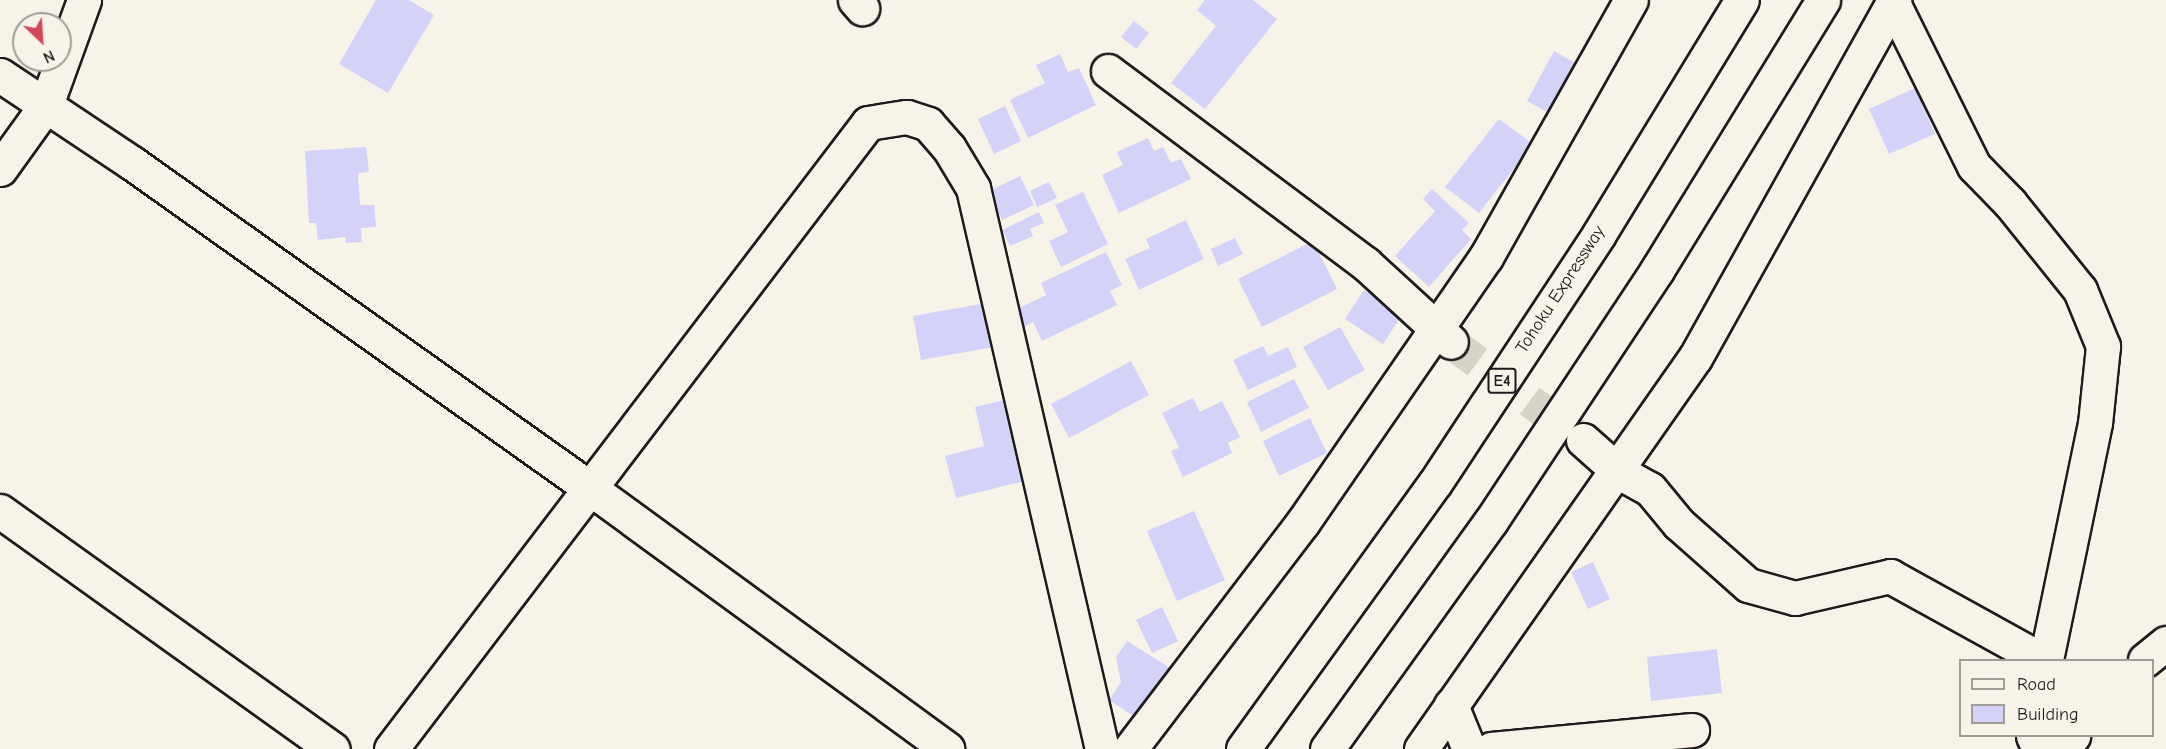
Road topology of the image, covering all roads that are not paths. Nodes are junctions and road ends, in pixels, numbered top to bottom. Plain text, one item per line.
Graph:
1 (84, 0) edge
2 (1631, 0) edge
3 (1742, 0) edge
4 (1823, 0) edge
5 (1893, 1) edge
6 (1108, 71) dead end
7 (0, 75) edge
8 (46, 105) junction
9 (0, 169) edge
10 (1443, 336) junction
11 (1583, 440) tunnel mouth
12 (1619, 472) junction
13 (591, 489) junction
14 (0, 511) edge
15 (2166, 643) edge
16 (2042, 659) edge
17 (2044, 659) edge
18 (2146, 659) edge
19 (1451, 705) junction
20 (1692, 730) dead end
21 (2071, 737) edge
22 (333, 749) edge
23 (391, 749) edge
24 (947, 749) edge
25 (1102, 749) edge
26 (1130, 749) edge
27 (1243, 749) edge
28 (1327, 749) edge
29 (1421, 749) edge
30 (1469, 749) edge
31 (1491, 749) edge
32 (2061, 749) edge

1 - 8 main road
2 - 10 main road
3 - 27 main road, Tohoku Expressway / E4
4 - 28 main road
5 - 12 main road
5 - 17 main road
6 - 10 main road
7 - 8 main road
8 - 9 main road
8 - 13 main road
10 - 26 main road
11 - 12 main road
12 - 16 main road
12 - 19 main road
13 - 23 main road
13 - 24 main road
13 - 25 main road
14 - 22 main road
15 - 18 main road
19 - 29 main road
19 - 30 main road
20 - 31 main road
21 - 32 main road

